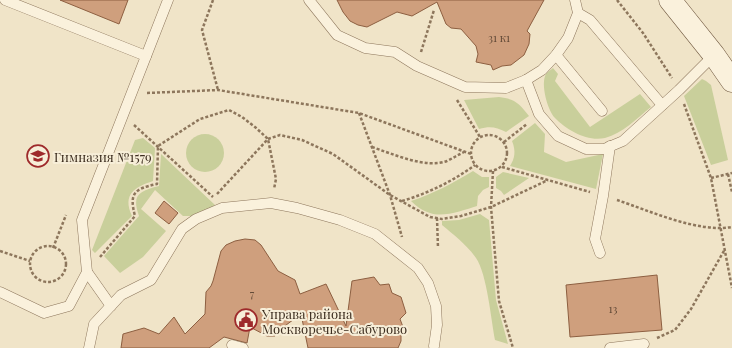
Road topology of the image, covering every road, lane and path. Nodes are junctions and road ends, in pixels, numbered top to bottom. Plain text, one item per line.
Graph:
1 (5, 0) edge
2 (168, 0) edge
3 (213, 0) edge
4 (309, 0) edge
5 (575, 0) edge
6 (616, 0) edge
7 (670, 0) edge
8 (434, 10) dead end
9 (578, 13) junction
10 (556, 55) junction
11 (714, 55) junction
12 (146, 56) junction
13 (417, 66) junction
14 (442, 77) junction
15 (526, 80) junction
16 (732, 81) edge
17 (218, 90) junction
18 (679, 90) junction
19 (131, 94) junction
20 (662, 105) junction
21 (602, 111) dead end
22 (359, 113) junction
23 (539, 114) junction
24 (122, 115) junction
25 (480, 137) junction
26 (268, 139) junction
27 (504, 142) junction
28 (158, 146) junction
29 (610, 146) junction
30 (372, 147) junction
31 (464, 151) junction
32 (471, 154) junction
33 (475, 165) junction
34 (493, 171) junction
35 (732, 173) edge
36 (728, 174) junction
37 (712, 178) junction
38 (548, 180) dead end
39 (732, 192) edge
40 (390, 195) junction
41 (402, 201) junction
42 (270, 203) junction
43 (491, 207) junction
44 (437, 218) junction
45 (438, 248) dead end
46 (725, 249) junction
47 (0, 251) edge
48 (400, 253) junction
49 (600, 253) dead end
50 (30, 261) junction
51 (87, 272) junction
52 (732, 288) edge
53 (0, 292) edge
54 (111, 306) junction
55 (644, 344) joint
56 (232, 345) dead end
57 (436, 347) edge
58 (89, 348) edge
59 (243, 348) edge
60 (513, 348) edge
61 (610, 348) edge

1 - 12 lane
2 - 12 lane
3 - 17 path
4 - 13 lane
5 - 9 lane
6 - 18 path
7 - 11 main road
8 - 13 path
9 - 10 lane
9 - 20 lane
10 - 15 lane
10 - 21 lane
11 - 16 main road
11 - 18 lane
12 - 19 lane
13 - 14 lane
14 - 15 lane
14 - 25 path
15 - 23 lane
17 - 19 path
17 - 22 path
18 - 20 lane
18 - 37 path
19 - 24 lane
20 - 29 lane
22 - 30 path
22 - 31 path
23 - 27 path
23 - 29 lane
24 - 28 path
24 - 51 lane
25 - 27 path
25 - 32 path
26 - 28 path
26 - 28 path
26 - 40 path
26 - 42 path
27 - 34 path
28 - 51 path
29 - 49 lane
30 - 31 path
30 - 40 path
31 - 32 path
32 - 33 path
33 - 34 path
33 - 41 path
34 - 43 path
35 - 36 path
36 - 37 path
36 - 39 path
37 - 46 path
38 - 43 path
40 - 41 path
40 - 48 path
41 - 44 path
42 - 48 lane
42 - 54 lane
43 - 44 path
43 - 60 path
44 - 45 path
46 - 52 path
46 - 55 path
47 - 50 path
48 - 57 lane
50 - 50 path
51 - 53 lane
51 - 54 lane
54 - 58 lane
55 - 61 lane
56 - 59 lane

